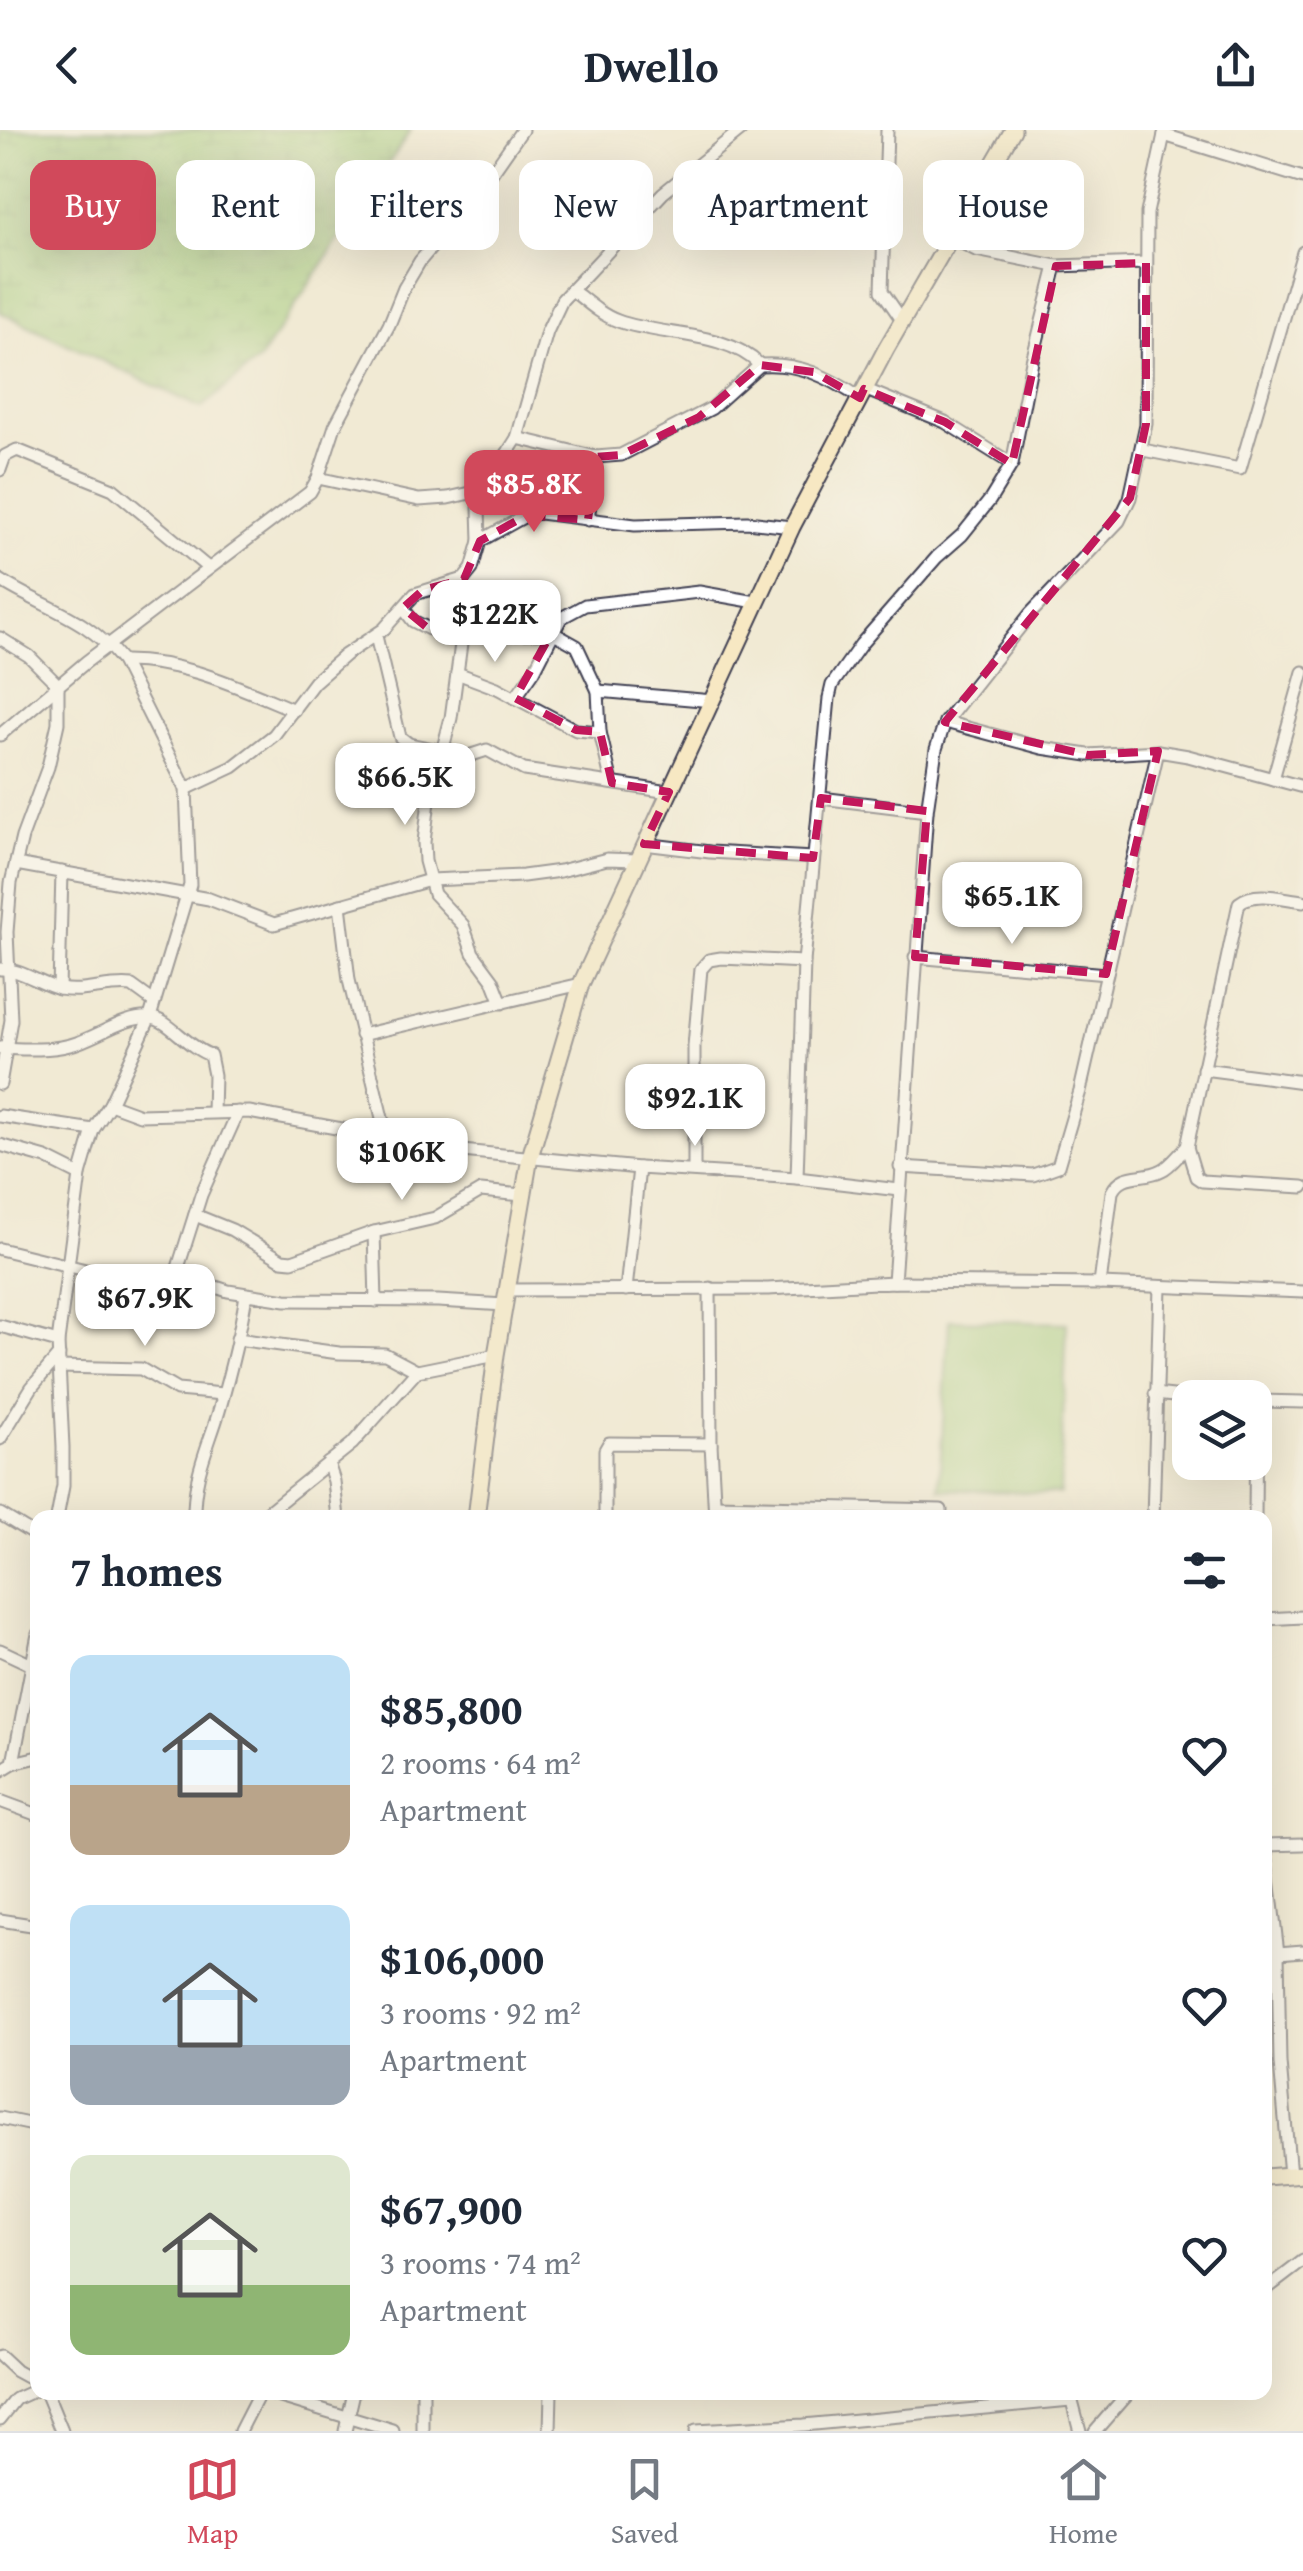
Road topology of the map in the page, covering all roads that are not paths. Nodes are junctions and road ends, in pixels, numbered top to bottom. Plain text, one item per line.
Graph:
1 (522, 130) edge
2 (741, 130) edge
3 (887, 130) edge
4 (1014, 130) edge
5 (1165, 132) edge
6 (996, 160) edge
7 (1303, 178) edge
8 (942, 250) edge
9 (976, 250) edge
10 (1303, 252) edge
11 (1146, 263) junction
12 (1056, 266) junction
13 (572, 290) junction
14 (902, 320) junction
15 (760, 365) junction
16 (862, 394) junction
17 (517, 438) junction
18 (1143, 450) junction
19 (596, 457) junction
20 (1012, 464) junction
21 (0, 470) edge
22 (318, 478) junction
23 (484, 490) junction
24 (588, 520) junction
25 (792, 526) junction
26 (480, 541) junction
27 (208, 568) junction
28 (0, 580) edge
29 (756, 602) junction
30 (403, 608) junction
31 (463, 629) junction
32 (552, 632) junction
33 (376, 636) junction
34 (0, 638) edge
35 (110, 644) junction
36 (122, 661) junction
37 (1303, 672) edge
38 (457, 674) junction
39 (58, 686) junction
40 (598, 691) junction
41 (515, 698) junction
42 (712, 701) junction
43 (294, 710) junction
44 (945, 722) junction
45 (600, 732) junction
46 (0, 735) edge
47 (442, 751) junction
48 (1158, 751) junction
49 (440, 765) junction
50 (1273, 779) junction
51 (612, 783) junction
52 (1303, 787) edge
53 (186, 789) junction
54 (669, 792) junction
55 (821, 798) junction
56 (926, 810) junction
57 (644, 844) junction
58 (813, 858) junction
59 (637, 860) junction
60 (16, 864) junction
61 (62, 872) junction
62 (6, 880) edge
63 (430, 880) junction
64 (186, 896) junction
65 (1303, 901) edge
66 (340, 905) junction
67 (915, 957) junction
68 (804, 962) junction
69 (5, 969) edge
70 (1106, 974) junction
71 (581, 984) junction
72 (59, 989) junction
73 (154, 1002) junction
74 (502, 1002) junction
75 (150, 1017) junction
76 (361, 1035) junction
77 (4, 1048) edge
78 (1203, 1069) junction
79 (1303, 1082) edge
80 (0, 1084) edge
81 (110, 1104) junction
82 (214, 1112) junction
83 (238, 1112) junction
84 (0, 1116) edge
85 (93, 1130) junction
86 (387, 1138) junction
87 (0, 1145) edge
88 (1187, 1148) junction
89 (530, 1157) junction
90 (900, 1167) junction
91 (639, 1168) junction
92 (694, 1170) junction
93 (80, 1175) junction
94 (797, 1178) junction
95 (1303, 1187) edge
96 (900, 1190) junction
97 (522, 1195) junction
98 (195, 1216) junction
99 (374, 1232) junction
100 (0, 1249) edge
101 (68, 1267) junction
102 (176, 1274) junction
103 (894, 1282) junction
104 (1100, 1284) junction
105 (1160, 1287) junction
106 (710, 1288) junction
107 (626, 1290) junction
108 (1303, 1292) edge
109 (246, 1295) junction
110 (506, 1297) junction
111 (376, 1301) junction
112 (0, 1326) edge
113 (237, 1338) junction
114 (59, 1355) junction
115 (496, 1355) junction
116 (417, 1371) junction
117 (223, 1394) junction
118 (1155, 1394) junction
119 (1172, 1396) edge
120 (1272, 1401) edge
121 (1303, 1402) edge
122 (0, 1439) edge
123 (711, 1444) junction
124 (328, 1463) junction
125 (1256, 1480) edge
126 (278, 1503) junction
127 (58, 1510) edge
128 (194, 1510) edge
129 (270, 1510) edge
130 (279, 1510) edge
131 (337, 1510) edge
132 (477, 1510) edge
133 (605, 1510) edge
134 (715, 1510) edge
135 (1153, 1510) edge
136 (1256, 1510) edge
137 (0, 1514) edge
138 (30, 1532) edge
139 (1303, 1617) edge
140 (1272, 1619) edge
141 (0, 1650) edge
142 (30, 1665) edge
143 (30, 1685) edge
144 (30, 1759) edge
145 (13, 1763) junction
146 (0, 1772) edge
147 (0, 1800) edge
148 (30, 1812) edge
149 (1303, 1844) edge
150 (1272, 1845) edge
151 (1272, 1903) edge
152 (0, 1920) edge
153 (30, 1925) edge
154 (1303, 1951) edge
155 (1278, 1953) junction
156 (1280, 2063) junction
157 (1272, 2064) edge
158 (0, 2118) edge
159 (30, 2124) edge
160 (1297, 2174) edge
161 (1272, 2176) edge
162 (1303, 2261) edge
163 (1272, 2285) edge
164 (0, 2356) edge
165 (30, 2381) edge
166 (30, 2391) edge
167 (49, 2400) edge
168 (257, 2400) edge
169 (282, 2400) edge
170 (352, 2400) edge
171 (423, 2400) edge
172 (551, 2400) edge
173 (1034, 2400) edge
174 (1072, 2400) edge
175 (1123, 2400) edge
176 (0, 2419) edge
177 (346, 2425) edge
178 (62, 2431) edge
179 (240, 2431) edge
180 (393, 2431) edge
181 (423, 2431) edge
182 (550, 2431) edge
183 (695, 2431) edge
184 (1080, 2431) edge
185 (1094, 2431) edge

1 - 22 street
2 - 13 street
3 - 14 street
4 - 6 street
5 - 7 street
5 - 11 street
8 - 14 street
9 - 12 street
10 - 18 street
11 - 12 street
11 - 18 street
12 - 20 street
13 - 15 street
13 - 17 street
14 - 16 street
15 - 16 street
15 - 19 street
16 - 20 street
16 - 25 street
17 - 19 street
17 - 23 street
18 - 44 street
19 - 24 street
20 - 55 street
21 - 27 street
22 - 23 street
22 - 27 street
23 - 26 street
24 - 25 street
24 - 26 street
25 - 29 street
26 - 30 street
27 - 35 street
28 - 35 street
29 - 32 street
29 - 42 street
30 - 31 street
30 - 33 street
31 - 32 street
31 - 38 street
32 - 40 street
32 - 41 street
33 - 43 street
33 - 47 street
34 - 39 street
35 - 36 street
35 - 39 street
36 - 43 street
36 - 53 street
37 - 50 street
38 - 41 street
38 - 47 street
39 - 46 street
39 - 60 street
40 - 42 street
40 - 45 street
41 - 45 street
42 - 54 street
43 - 53 street
44 - 48 street
44 - 56 street
45 - 51 street
47 - 49 street
48 - 50 street
48 - 70 street
49 - 51 street
49 - 63 street
50 - 52 street
51 - 54 street
53 - 64 street
54 - 57 street
55 - 56 street
55 - 58 street
56 - 67 street
57 - 58 street
57 - 59 street
58 - 68 street
59 - 63 street
59 - 71 street
60 - 61 street
60 - 62 street
61 - 64 street
61 - 72 street
62 - 69 street
63 - 66 street
63 - 74 street
64 - 66 street
64 - 73 street
65 - 78 street
66 - 76 street
67 - 70 street
67 - 90 street
68 - 92 street
68 - 94 street
69 - 72 street
69 - 77 street
70 - 90 street
71 - 74 street
71 - 89 street
72 - 73 street
73 - 75 street
74 - 76 street
75 - 77 street
75 - 81 street
75 - 82 street
76 - 86 street
77 - 80 street
78 - 79 street
78 - 88 street
81 - 82 street
81 - 85 street
82 - 83 street
83 - 86 street
83 - 98 street
84 - 85 street
85 - 93 street
86 - 89 street
87 - 93 street
88 - 95 street
88 - 104 street
89 - 91 street
89 - 97 street
90 - 96 street
91 - 92 street
91 - 107 street
92 - 94 street
93 - 101 street
94 - 96 street
96 - 103 street
97 - 99 street
97 - 110 street
98 - 99 street
98 - 102 street
99 - 111 street
100 - 101 street
101 - 102 street
101 - 114 street
102 - 109 street
103 - 104 street
103 - 106 street
104 - 105 street
105 - 108 street
105 - 118 street
106 - 107 street
106 - 123 street
107 - 110 street
109 - 111 street
109 - 113 street
110 - 111 street
110 - 115 street
112 - 114 street
113 - 116 street
113 - 117 street
114 - 117 street
114 - 122 street
114 - 127 street
115 - 116 street
115 - 132 street
116 - 124 street
117 - 128 street
118 - 119 street
118 - 135 street
120 - 121 street
123 - 133 street
123 - 134 street
124 - 126 street
124 - 131 street
125 - 136 street
126 - 129 street
126 - 130 street
137 - 138 street
139 - 140 street
141 - 142 street
143 - 145 street
144 - 145 street
145 - 146 street
147 - 148 street
149 - 150 street
151 - 155 street
152 - 153 street
154 - 155 street
155 - 156 street
156 - 157 street
156 - 160 street
158 - 159 street
160 - 161 street
162 - 163 street
164 - 165 street
166 - 176 street
167 - 178 street
168 - 179 street
169 - 177 street
170 - 177 street
171 - 181 street
172 - 182 street
173 - 183 street
174 - 184 street
175 - 185 street
177 - 180 street

